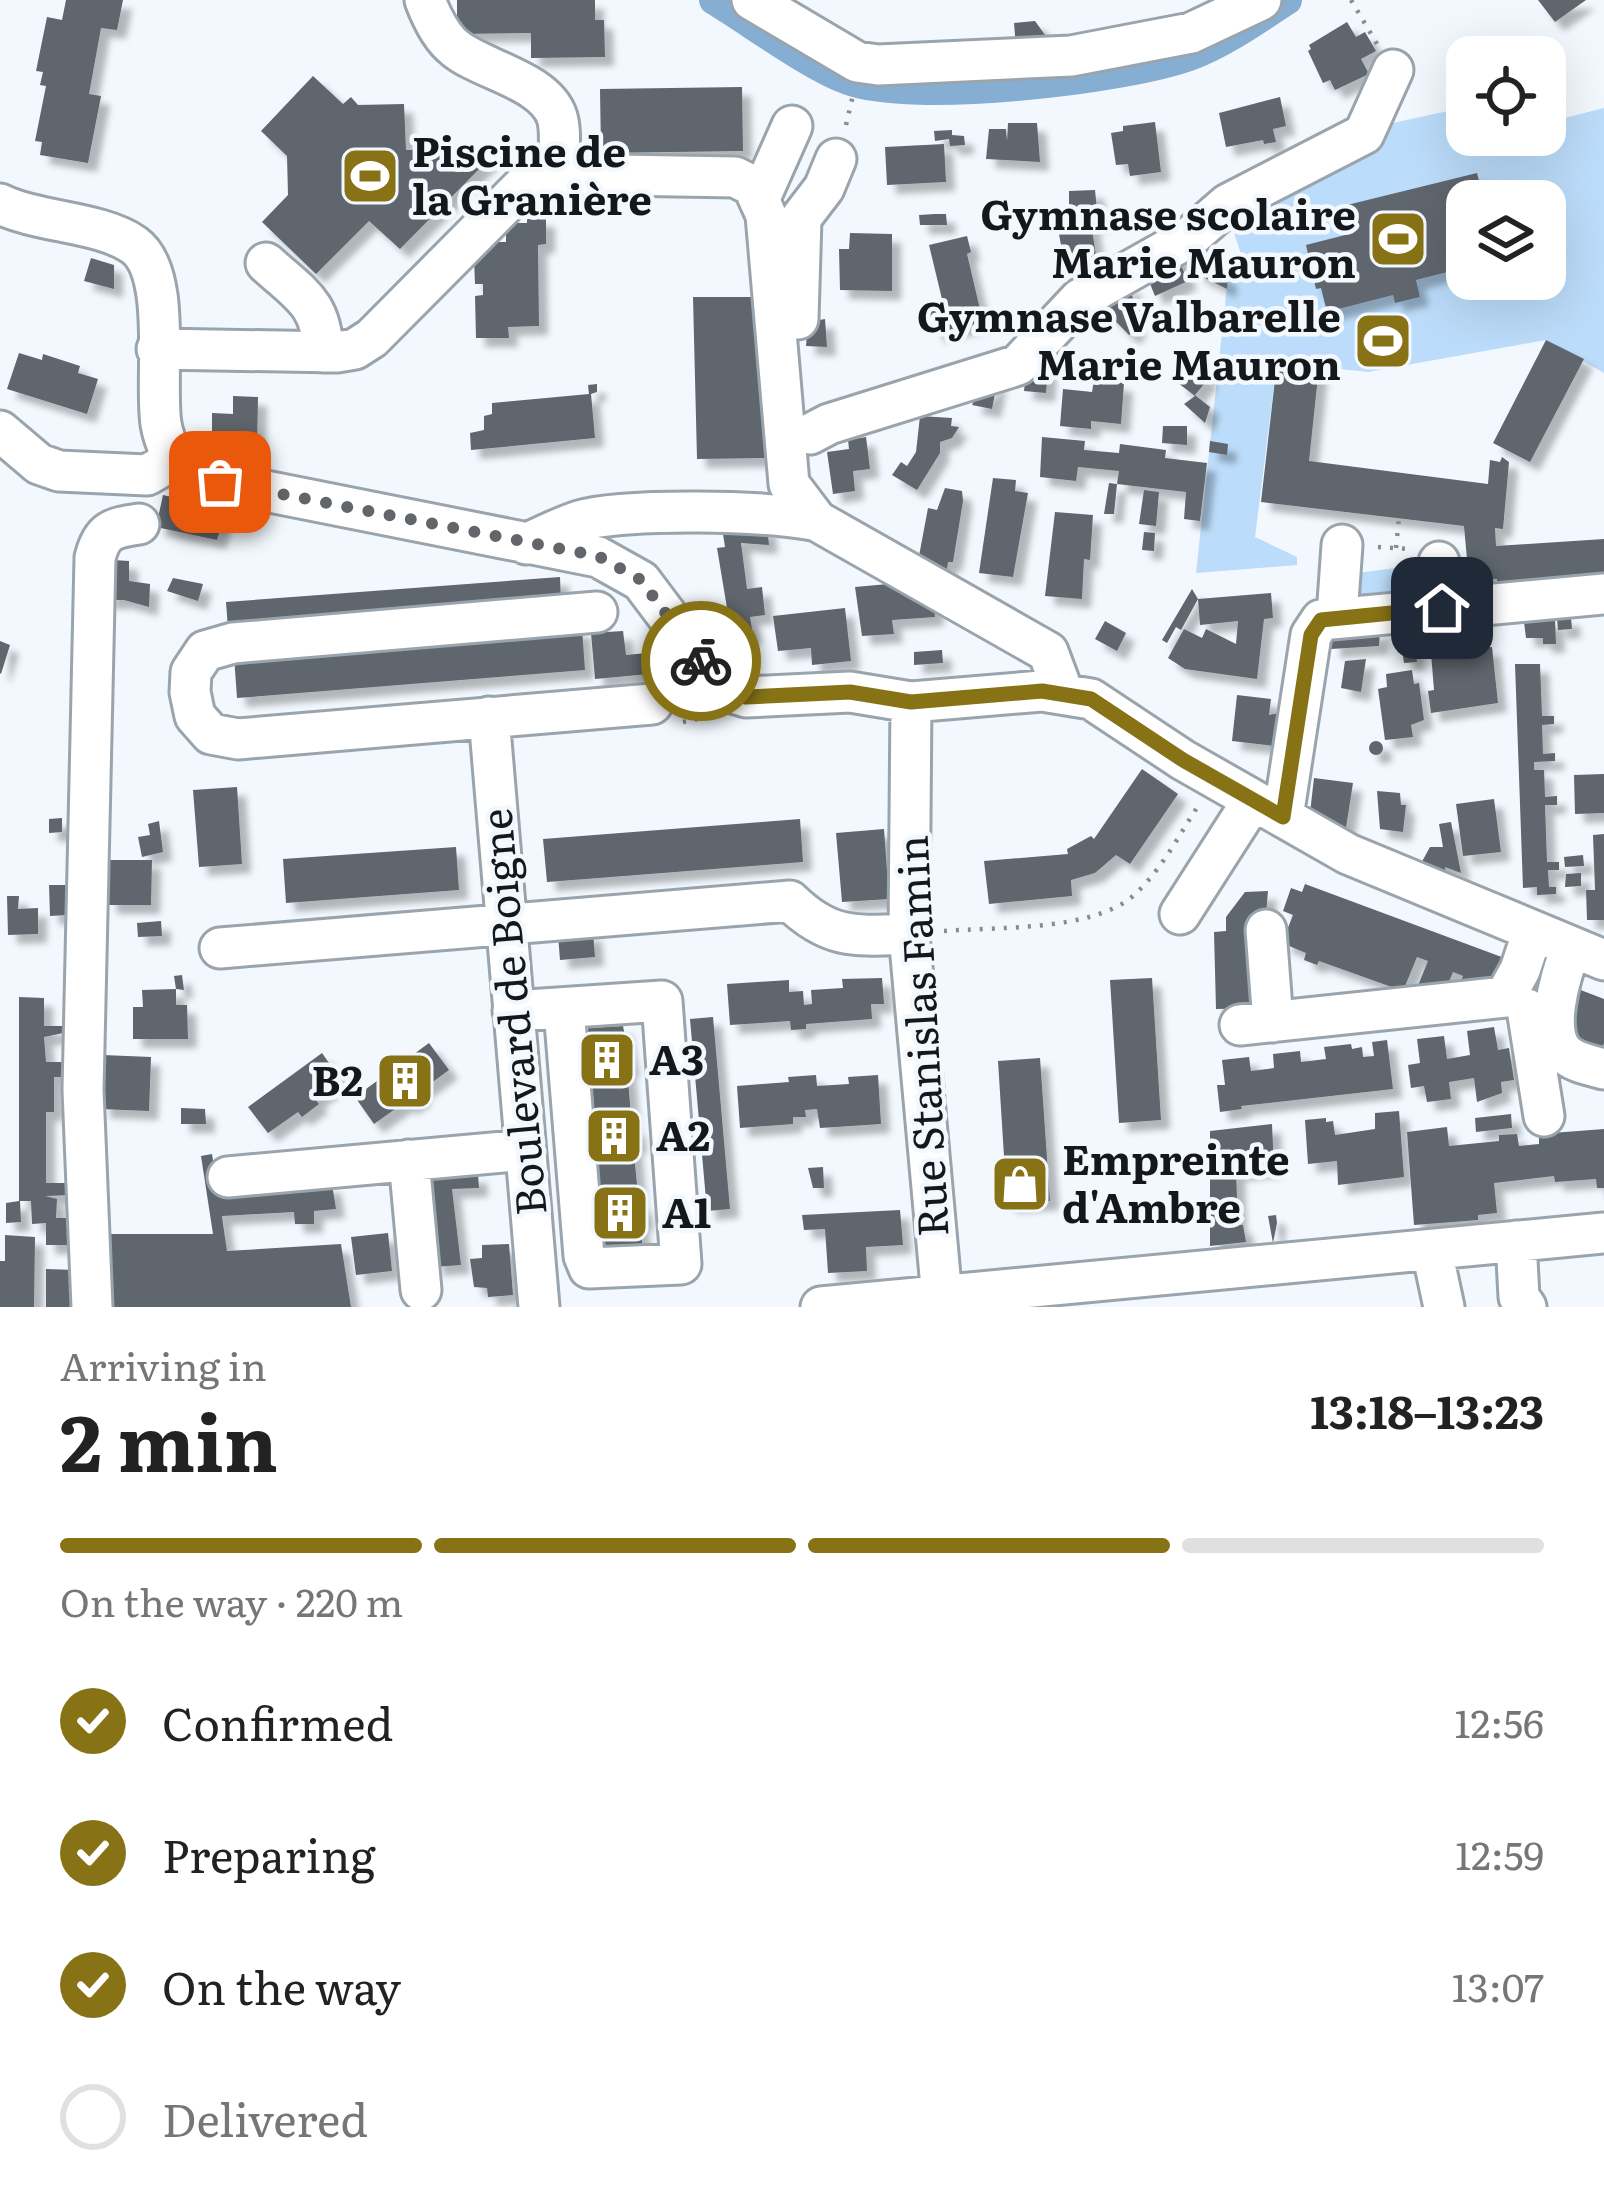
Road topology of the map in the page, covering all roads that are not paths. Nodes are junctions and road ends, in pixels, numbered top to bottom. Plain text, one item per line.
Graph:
1 (425, 0) edge
2 (752, 0) edge
3 (1261, 0) edge
4 (1393, 70) road end
5 (792, 126) dead end
6 (836, 159) dead end
7 (558, 174) junction
8 (760, 199) junction
9 (0, 204) edge
10 (266, 263) dead end
11 (157, 349) junction
12 (323, 352) junction
13 (0, 431) edge
14 (809, 434) junction
15 (173, 460) junction
16 (817, 521) junction
17 (139, 524) dead end
18 (526, 544) junction
19 (1342, 545) road end
20 (1439, 562) road end
21 (1604, 594) edge
22 (1442, 608) junction
23 (597, 613) dead end
24 (1337, 616) junction
25 (1063, 692) junction
26 (911, 702) junction
27 (652, 704) dead end
28 (489, 717) junction
29 (1255, 801) junction
30 (1180, 914) dead end
31 (506, 923) junction
32 (1267, 929) dead end
33 (1533, 931) junction
34 (909, 934) junction
35 (220, 948) dead end
36 (1588, 953) edge
37 (1558, 990) junction
38 (564, 1009) junction
39 (513, 1011) junction
40 (1604, 1069) edge
41 (1544, 1116) dead end
42 (525, 1150) junction
43 (409, 1160) junction
44 (228, 1177) dead end
45 (1604, 1233) edge
46 (1516, 1241) junction
47 (1432, 1251) junction
48 (421, 1290) dead end
49 (942, 1298) junction
50 (92, 1307) edge
51 (538, 1307) edge
52 (821, 1307) edge
53 (1444, 1307) edge
54 (1526, 1307) edge

1 - 7 street
2 - 3 street
4 - 14 street
5 - 8 street
6 - 14 street
7 - 8 street
7 - 12 street
8 - 16 street
9 - 11 street
10 - 12 street
11 - 12 street
11 - 15 street
13 - 15 street
14 - 16 street
15 - 18 street
16 - 18 street
16 - 25 street
17 - 50 street
18 - 26 street
19 - 24 street
20 - 22 street
21 - 22 street
22 - 24 street
23 - 28 street
24 - 29 street
25 - 26 street
25 - 29 street
26 - 34 street, Rue Stanislas Famin
27 - 28 street
28 - 31 street, Boulevard de Boigne
29 - 30 street
29 - 33 street
31 - 34 street
31 - 35 street
31 - 39 street, Boulevard de Boigne
32 - 33 street
33 - 36 street
34 - 49 street, Rue Stanislas Famin
36 - 37 street
37 - 40 street
37 - 41 street
38 - 38 street
38 - 39 street
39 - 42 street, Boulevard de Boigne
42 - 43 street
42 - 51 street, Boulevard de Boigne
43 - 44 street
43 - 48 street
45 - 46 street
46 - 47 street
46 - 54 street
47 - 49 street
47 - 53 street
49 - 52 street

